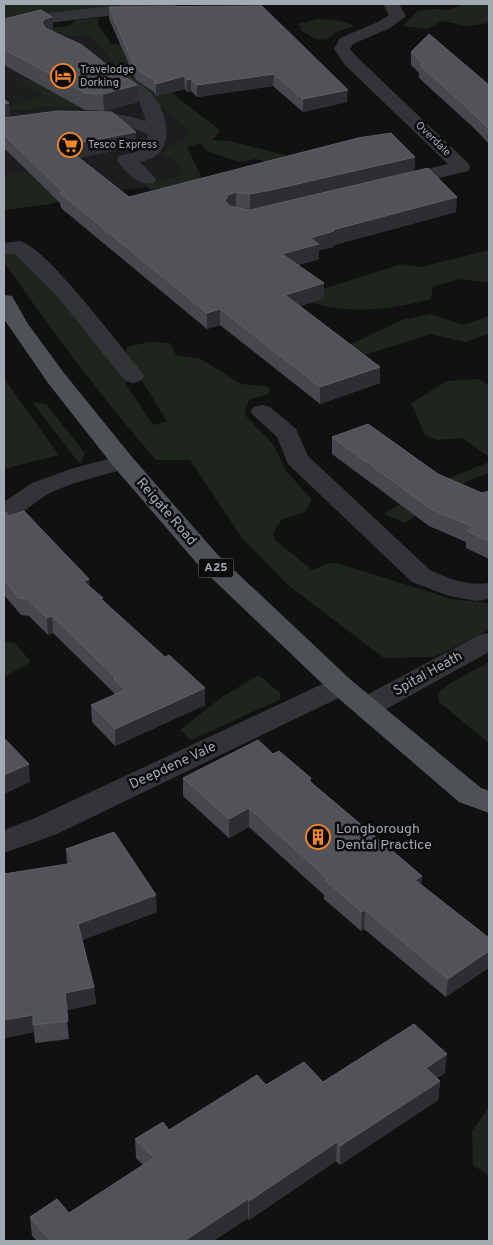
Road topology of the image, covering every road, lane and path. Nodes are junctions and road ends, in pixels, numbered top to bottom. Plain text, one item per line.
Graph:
1 (169, 4) edge
2 (391, 4) edge
3 (4, 23) edge
4 (96, 60) edge
5 (70, 116) edge
6 (155, 131) junction
7 (147, 179) dead end
8 (377, 187) edge
9 (4, 249) edge
10 (4, 301) edge
11 (134, 376) dead end
12 (262, 412) dead end
13 (123, 462) junction
14 (4, 513) edge
15 (489, 591) edge
16 (489, 641) edge
17 (341, 686) junction
18 (367, 707) junction
19 (480, 799) edge
20 (489, 824) edge
21 (4, 842) edge

1 - 3 street
2 - 8 street, Overdale
4 - 6 street
5 - 6 street
6 - 7 street
9 - 11 street
10 - 13 main road, Reigate Road / A25
12 - 15 street
13 - 14 street
13 - 17 main road, Reigate Road / A25
16 - 18 street, Spital Heath
17 - 18 main road, Reigate Road / A25
17 - 21 street, Deepdene Vale
18 - 19 main road, Reigate Road / A25
19 - 20 main road, Reigate Road / A25

